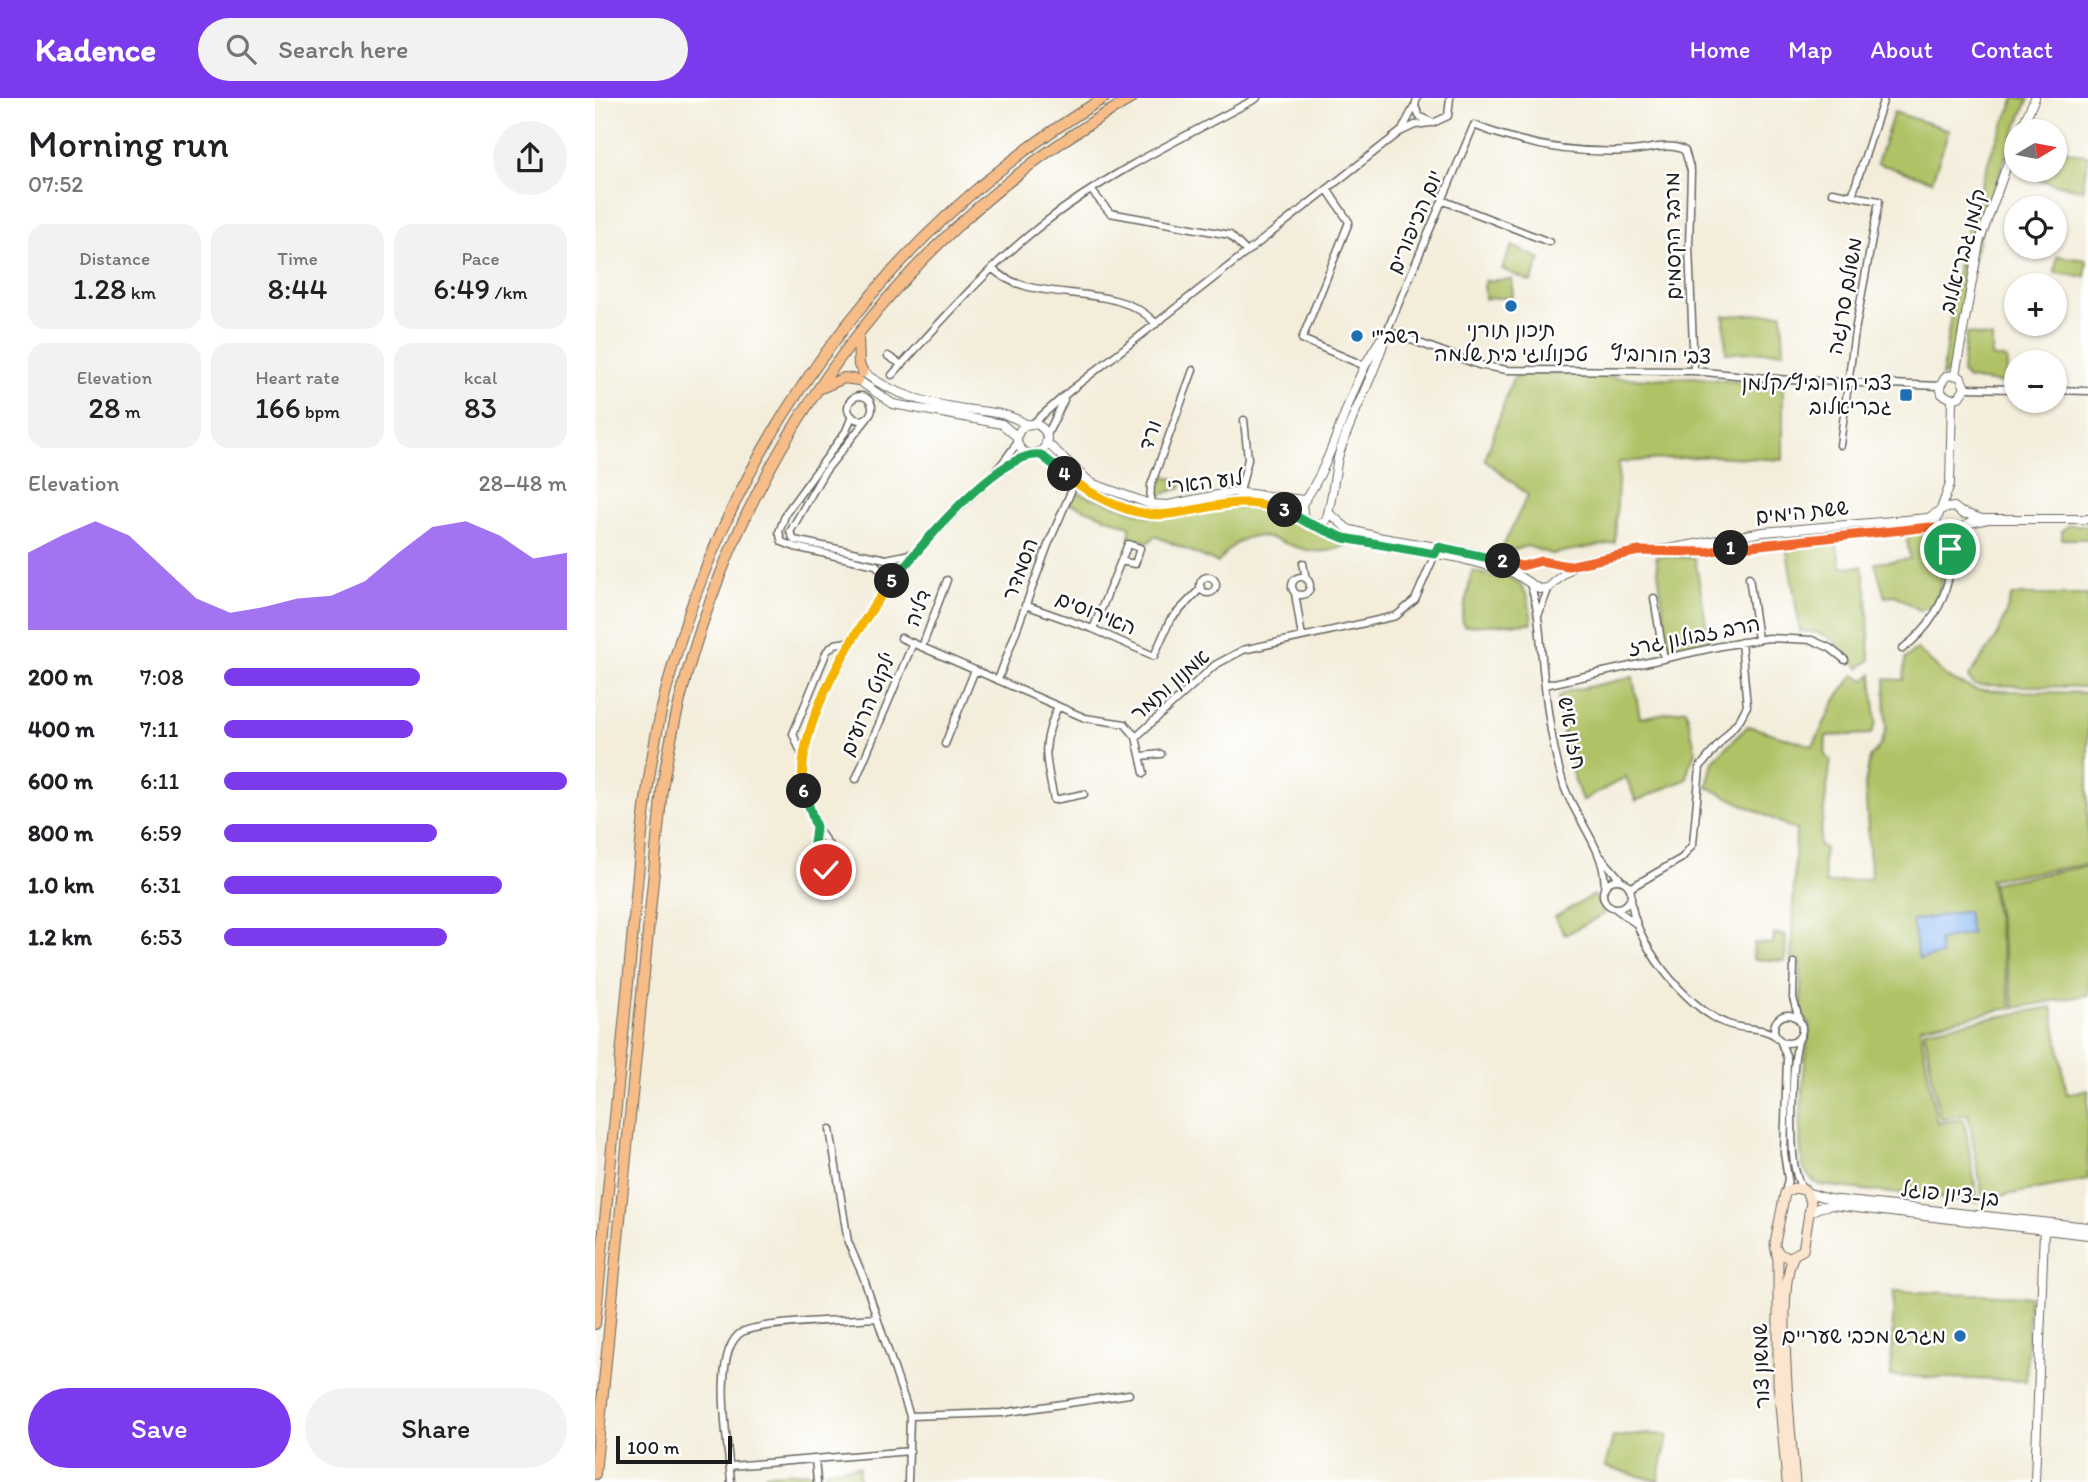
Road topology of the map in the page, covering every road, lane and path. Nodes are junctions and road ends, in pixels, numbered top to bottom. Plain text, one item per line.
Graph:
1 (1104, 98) edge
2 (1132, 98) edge
3 (1257, 98) edge
4 (1450, 98) edge
5 (1884, 98) edge
6 (2035, 98) edge
7 (1416, 102) edge
8 (2025, 119) edge
9 (1430, 123) junction
10 (1474, 125) joint
11 (1400, 132) junction
12 (2004, 175) edge
13 (1327, 189) junction
14 (1091, 190) junction
15 (1832, 192) dead end
16 (1852, 196) junction
17 (1444, 201) junction
18 (1549, 242) dead end
19 (1247, 252) junction
20 (992, 268) junction
21 (1156, 324) junction
22 (1387, 331) junction
23 (858, 335) junction
24 (888, 356) dead end
25 (902, 365) junction
26 (1365, 366) junction
27 (1193, 370) dead end
28 (1694, 371) junction
29 (1955, 374) junction
30 (892, 375) dead end
31 (861, 376) junction
32 (1848, 383) junction
33 (1940, 386) junction
34 (1965, 388) junction
35 (2004, 389) edge
36 (817, 390) junction
37 (1070, 390) junction
38 (2067, 390) edge
39 (2088, 391) edge
40 (1952, 400) junction
41 (852, 416) junction
42 (867, 419) junction
43 (1244, 420) dead end
44 (1029, 425) junction
45 (1046, 439) junction
46 (1017, 440) junction
47 (1840, 445) dead end
48 (1032, 454) junction
49 (1951, 471) junction
50 (1079, 473) junction
51 (986, 478) junction
52 (1075, 482) junction
53 (1239, 497) junction
54 (1316, 499) junction
55 (1150, 504) junction
56 (1959, 510) junction
57 (1940, 511) junction
58 (1152, 514) junction
59 (1330, 514) junction
60 (1988, 519) junction
61 (2088, 519) edge
62 (1308, 523) junction
63 (1960, 530) junction
64 (1941, 531) junction
65 (1668, 549) junction
66 (1436, 551) junction
67 (1950, 551) junction
68 (917, 552) junction
69 (1121, 561) dead end
70 (1547, 562) junction
71 (1303, 563) dead end
72 (1532, 564) junction
73 (1576, 565) junction
74 (1749, 577) dead end
75 (1305, 579) junction
76 (947, 580) dead end
77 (1529, 583) junction
78 (1552, 584) junction
79 (1201, 589) dead end
80 (1295, 593) junction
81 (882, 594) junction
82 (1654, 598) dead end
83 (1025, 605) junction
84 (1539, 625) junction
85 (1093, 629) junction
86 (1302, 637) junction
87 (901, 638) dead end
88 (1758, 639) junction
89 (853, 641) junction
90 (1741, 642) junction
91 (913, 643) junction
92 (922, 647) junction
93 (1902, 649) dead end
94 (1664, 659) junction
95 (1845, 660) dead end
96 (975, 670) junction
97 (998, 680) junction
98 (1545, 685) junction
99 (1058, 706) junction
100 (1136, 737) junction
101 (945, 744) dead end
102 (1161, 754) dead end
103 (1142, 756) junction
104 (804, 758) junction
105 (1144, 773) dead end
106 (856, 779) dead end
107 (1084, 794) dead end
108 (816, 827) junction
109 (1591, 843) junction
110 (1623, 881) junction
111 (1630, 888) junction
112 (1604, 890) junction
113 (1631, 897) junction
114 (1615, 908) junction
115 (1640, 930) junction
116 (1794, 963) dead end
117 (1793, 998) junction
118 (1780, 1017) junction
119 (1800, 1021) junction
120 (1753, 1028) junction
121 (1800, 1037) junction
122 (1779, 1039) junction
123 (830, 1129) dead end
124 (1805, 1191) junction
125 (1785, 1194) junction
126 (1808, 1214) junction
127 (2088, 1227) edge
128 (2044, 1230) junction
129 (2088, 1235) edge
130 (1776, 1249) junction
131 (1794, 1256) junction
132 (876, 1318) junction
133 (595, 1324) edge
134 (1129, 1394) dead end
135 (910, 1416) junction
136 (910, 1451) junction
137 (815, 1459) junction
138 (730, 1466) junction
139 (595, 1474) edge
140 (731, 1482) edge
141 (817, 1482) edge
142 (908, 1482) edge
143 (1787, 1482) edge
144 (1795, 1482) edge
145 (2035, 1482) edge

1 - 133 main road
2 - 23 main road
3 - 14 street
4 - 9 street
5 - 16 street
6 - 8 street
7 - 9 street
7 - 11 street
9 - 11 street
10 - 17 street, יום הכיפורים
10 - 28 street, מרבד הקסמים
11 - 13 street
12 - 29 street, קלמן גבריאלוב
13 - 19 street
13 - 26 street
14 - 19 street
14 - 20 street
15 - 16 street, משולם סרנגה
16 - 32 street, משולם סרנגה
17 - 18 street
17 - 22 street, יום הכיפורים
19 - 21 street
20 - 21 street
20 - 25 street
21 - 37 street
22 - 26 street, יום הכיפורים
22 - 28 street, צבי הורוביץ
22 - 54 street, יום הכיפורים
23 - 31 main road
23 - 36 main road
24 - 25 street
25 - 30 street
26 - 54 street, יום הכיפורים
27 - 55 street, ורד
28 - 32 street, צבי הורוביץ
29 - 33 street
29 - 34 street
31 - 36 main road
31 - 44 street
31 - 46 street
32 - 33 street, צבי הורוביץ
32 - 47 street, משולם סרנגה
33 - 40 street
34 - 35 street
34 - 40 street
36 - 139 main road
37 - 44 street
37 - 45 street
38 - 39 street
40 - 49 street
41 - 42 street
41 - 42 street
41 - 81 street
42 - 68 street
43 - 53 street
44 - 45 street
44 - 46 street
45 - 48 street
45 - 50 street, לוע הארי
46 - 48 street
46 - 51 street
48 - 51 street
48 - 52 street, לוע הארי
49 - 56 street
49 - 57 street
50 - 52 street, הסמדר
50 - 55 street, לוע הארי
51 - 68 street
52 - 58 street, לוע הארי
52 - 83 street, הסמדר
53 - 54 street, לוע הארי
53 - 55 street, לוע הארי
53 - 58 street, לוע הארי
53 - 62 street, לוע הארי
54 - 59 street
54 - 62 street
55 - 58 street, ורד
56 - 57 street
56 - 60 street
56 - 63 street
57 - 64 street
57 - 65 street, ששת הימים
59 - 62 street
59 - 66 street
60 - 61 street
60 - 63 street
62 - 66 street
63 - 64 street
63 - 67 street
64 - 65 street, ששת הימים
64 - 67 street
65 - 73 street, ששת הימים
66 - 72 street
66 - 77 street
66 - 86 street, אמנון ותמר
67 - 93 street
68 - 81 street
69 - 85 street
70 - 72 street
70 - 73 street, ששת הימים
70 - 78 street
71 - 75 street
72 - 77 street
73 - 78 street, ששת הימים
74 - 88 street
75 - 80 street
75 - 80 street
76 - 92 street, דליה
77 - 78 street
77 - 84 street, חזון איש
78 - 84 street, חזון איש
79 - 85 street, האירוסים
80 - 86 street
81 - 89 street
82 - 94 street
83 - 85 street, האירוסים
83 - 97 street, הסמדר
84 - 98 street, חזון איש
86 - 100 street, אמנון ותמר
87 - 91 street, אמנון ותמר
88 - 90 street, הרב זבולון גרז
88 - 95 street, הרב זבולון גרז
89 - 104 street
89 - 104 street
90 - 94 street, הרב זבולון גרז
90 - 111 street
91 - 92 street, אמנון ותמר
91 - 106 street, ילקוט הרועים
92 - 96 street, אמנון ותמר
94 - 98 street, הרב זבולון גרז
96 - 97 street, אמנון ותמר
96 - 101 street
97 - 99 street, אמנון ותמר
98 - 109 street, חזון איש
99 - 100 street, אמנון ותמר
99 - 107 street
100 - 103 street
102 - 103 street
103 - 105 street
104 - 108 street
108 - 108 street
109 - 110 street, חזון איש
109 - 112 street, חזון איש
110 - 111 street
110 - 112 street
111 - 113 street
112 - 114 street
113 - 114 street
113 - 115 street
114 - 115 street
115 - 120 street
116 - 117 street
117 - 118 street
117 - 119 street
118 - 119 street
118 - 120 street
118 - 122 street
119 - 121 street
120 - 122 street
121 - 122 street
121 - 124 street
122 - 125 street
123 - 132 street
124 - 125 main road
124 - 126 main road, שמשון צור
124 - 127 street, בן-ציון פוגל
125 - 130 main road, שמשון צור
126 - 128 street, בן-ציון פוגל
126 - 131 main road, שמשון צור
128 - 129 street, בן-ציון פוגל
128 - 145 street
130 - 131 main road
130 - 143 main road, שמשון צור
131 - 144 main road, שמשון צור
132 - 135 street
132 - 138 street
134 - 135 street
135 - 136 street
136 - 137 street
136 - 142 street
137 - 138 street
137 - 141 street
138 - 140 street

